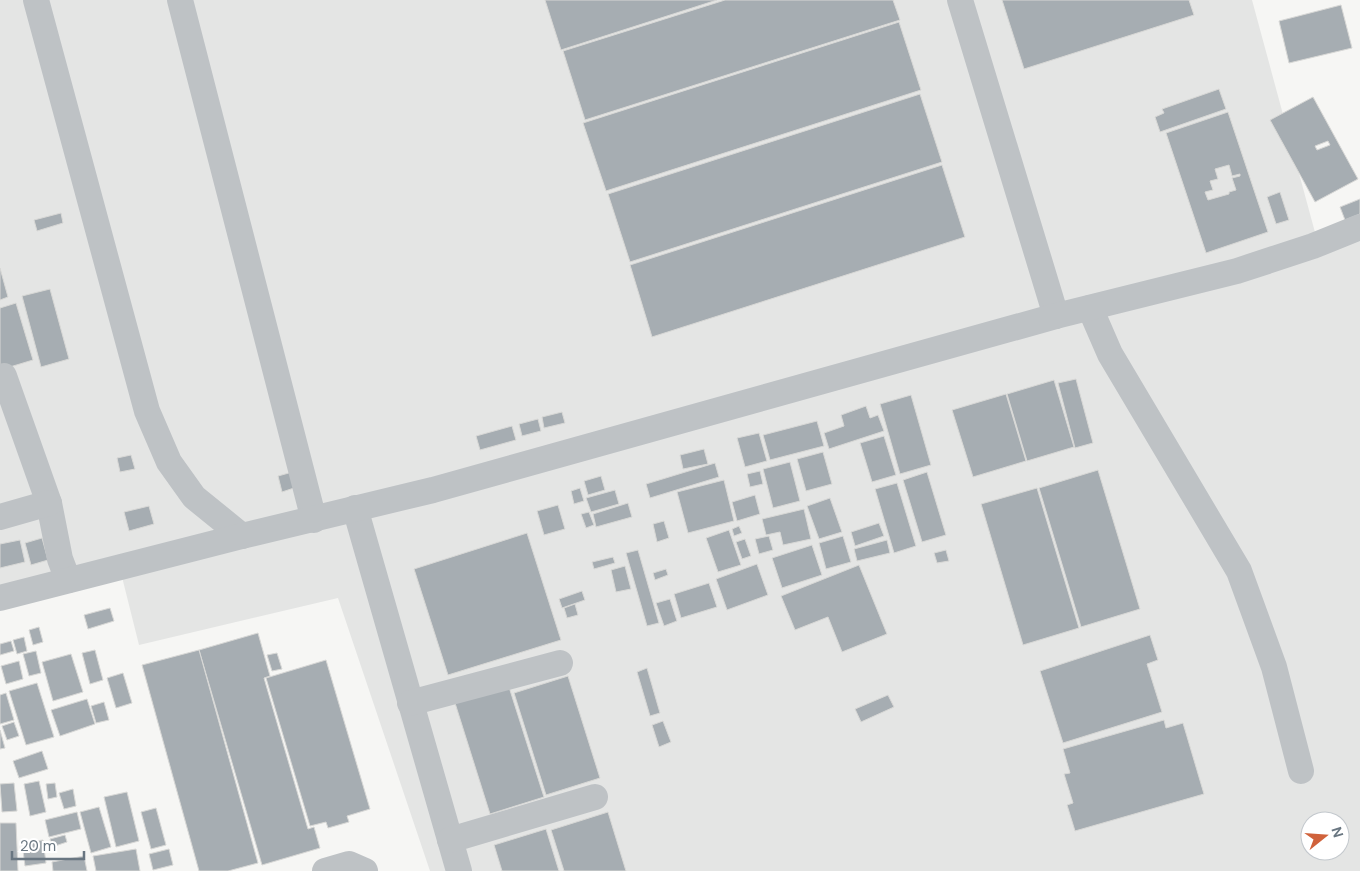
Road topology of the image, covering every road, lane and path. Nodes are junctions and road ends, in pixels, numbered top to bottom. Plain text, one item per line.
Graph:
1 (36, 0) edge
2 (180, 0) edge
3 (960, 0) edge
4 (1360, 228) edge
5 (1090, 308) junction
6 (1056, 316) junction
7 (4, 376) dead end
8 (49, 503) junction
9 (355, 508) junction
10 (0, 517) edge
11 (314, 520) junction
12 (242, 536) junction
13 (68, 580) junction
14 (0, 598) edge
15 (560, 663) dead end
16 (410, 703) junction
17 (1301, 771) dead end
18 (595, 797) dead end
19 (450, 840) junction
20 (325, 871) edge
21 (365, 871) edge
22 (459, 871) edge

1 - 12 street
2 - 11 street
3 - 6 street
4 - 5 street
5 - 6 street
5 - 17 street
6 - 9 street
7 - 8 street
8 - 10 street
8 - 13 street
9 - 11 street
9 - 16 street
11 - 12 street
12 - 13 street
13 - 14 street
15 - 16 street
16 - 19 street
18 - 19 street
19 - 22 street
20 - 21 street

